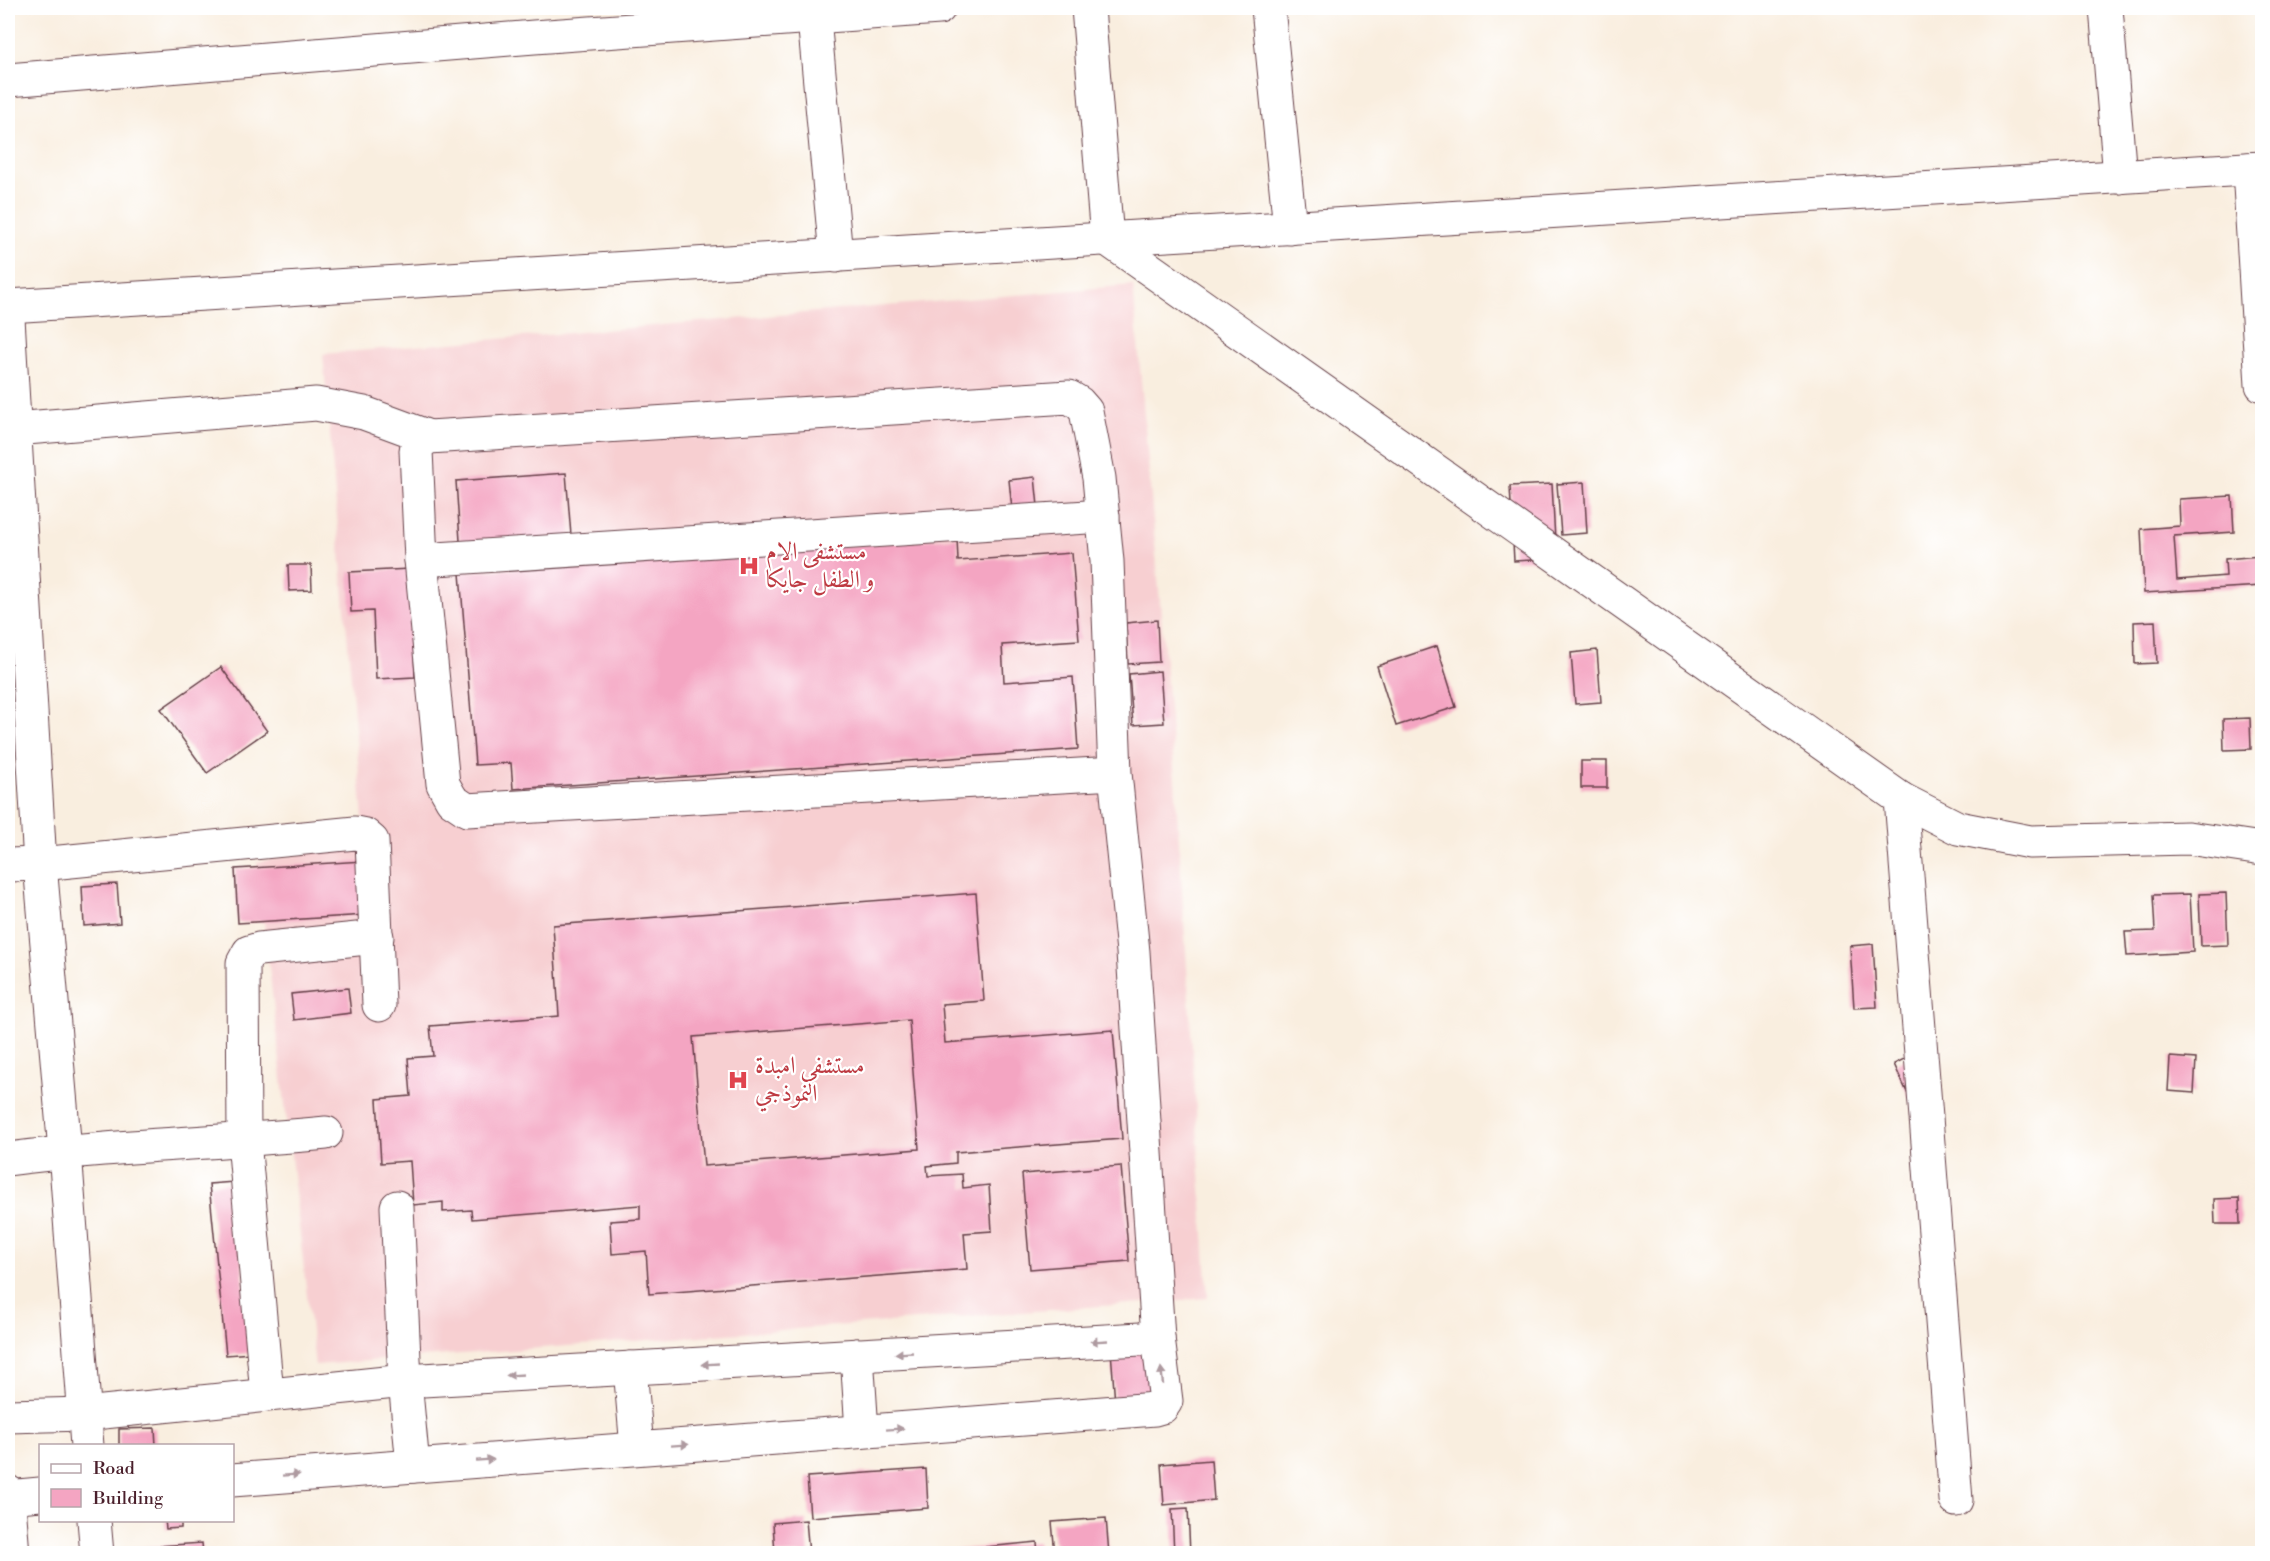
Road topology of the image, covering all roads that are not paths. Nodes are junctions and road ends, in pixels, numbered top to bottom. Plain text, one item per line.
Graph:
1 (939, 8) edge
2 (1088, 8) edge
3 (1268, 8) edge
4 (2106, 8) edge
5 (813, 12) edge
6 (8, 80) edge
7 (2256, 168) edge
8 (2120, 177) junction
9 (1290, 228) junction
10 (1107, 239) junction
11 (836, 256) junction
12 (8, 306) edge
13 (8, 318) edge
14 (2262, 385) edge
15 (14, 429) junction
16 (429, 437) junction
17 (1103, 516) junction
18 (421, 560) junction
19 (1115, 773) junction
20 (1901, 799) junction
21 (2262, 849) edge
22 (40, 864) junction
23 (8, 865) edge
24 (377, 937) junction
25 (379, 1005) dead end
26 (326, 1133) dead end
27 (244, 1141) junction
28 (65, 1151) junction
29 (8, 1159) edge
30 (397, 1207) dead end
31 (1158, 1338) junction
32 (857, 1355) junction
33 (630, 1368) junction
34 (405, 1381) junction
35 (267, 1394) junction
36 (84, 1414) junction
37 (8, 1416) edge
38 (862, 1431) junction
39 (87, 1444) edge
40 (637, 1448) junction
41 (412, 1466) junction
42 (234, 1479) edge
43 (8, 1492) edge
44 (39, 1494) edge
45 (8, 1497) edge
46 (1956, 1500) dead end
47 (94, 1522) edge
48 (13, 1554) edge
49 (96, 1554) edge

1 - 5 main road
2 - 10 main road
3 - 9 main road
4 - 8 main road
5 - 6 main road
5 - 11 main road
7 - 8 main road
7 - 14 main road
8 - 9 main road
9 - 10 main road
10 - 11 main road
10 - 20 main road
11 - 12 main road
13 - 15 main road
15 - 16 main road
15 - 22 main road
16 - 17 main road
16 - 18 main road
17 - 18 main road
17 - 19 main road
18 - 19 main road
19 - 31 main road
20 - 21 main road
20 - 46 main road
22 - 23 main road
22 - 24 main road
22 - 28 main road
24 - 25 main road
24 - 27 main road
26 - 27 main road
27 - 28 main road
27 - 35 main road
28 - 29 main road
28 - 36 main road
30 - 34 main road
31 -> 32 main road
38 -> 31 main road
32 -> 33 main road
32 - 38 main road
33 -> 34 main road
33 - 40 main road
34 - 35 main road
34 - 41 main road
35 - 36 main road
36 - 37 main road
36 - 39 main road
40 -> 38 main road
41 -> 40 main road
42 -> 41 main road
43 - 45 main road
44 - 45 main road
45 - 48 main road
47 - 49 main road

